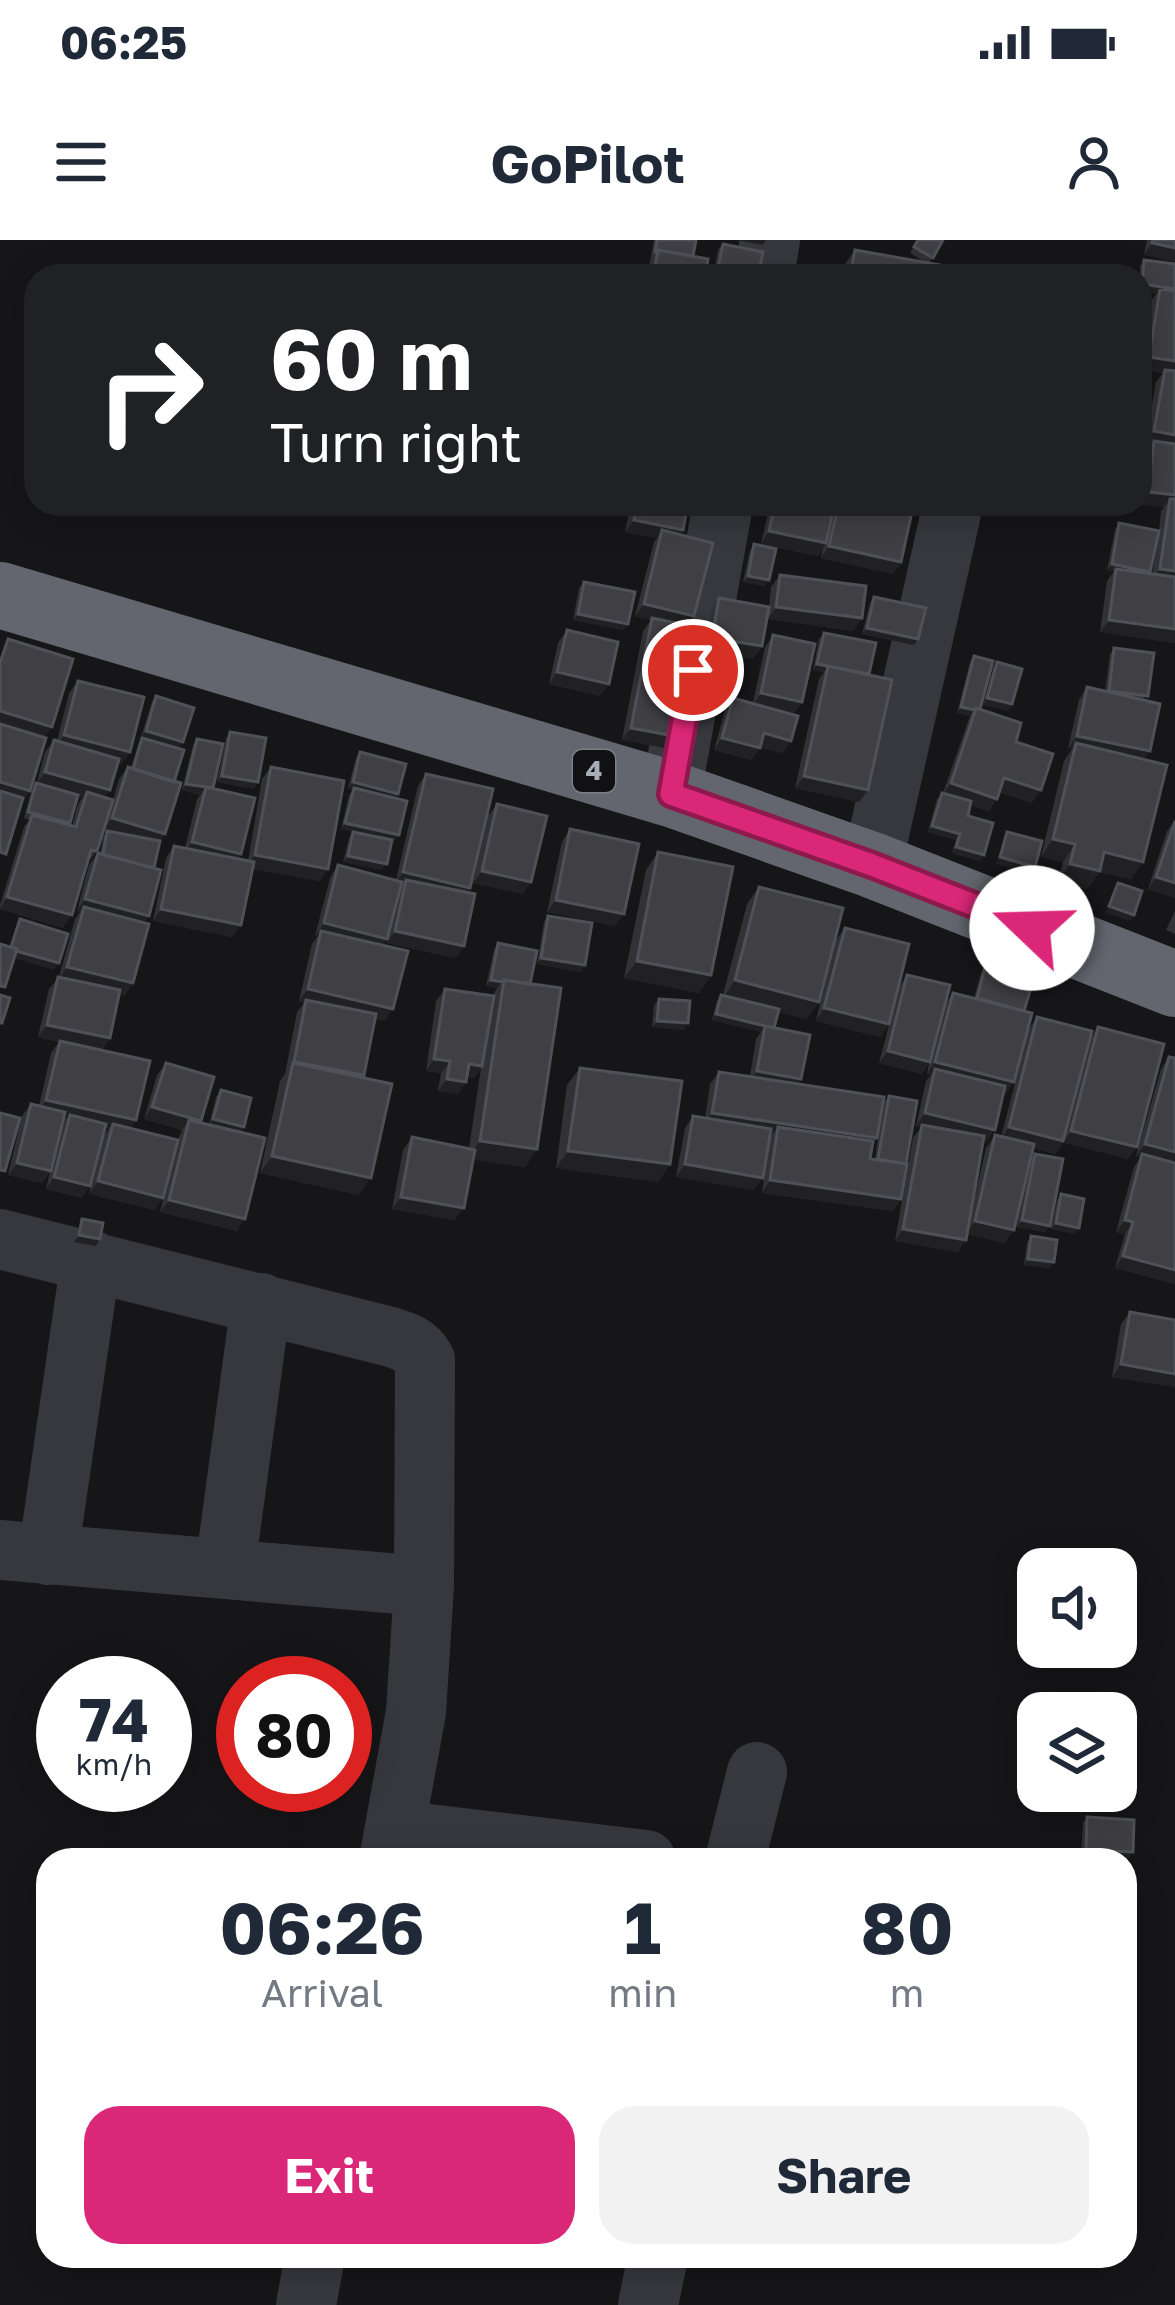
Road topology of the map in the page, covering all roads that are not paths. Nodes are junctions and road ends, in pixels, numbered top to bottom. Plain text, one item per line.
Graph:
1 (721, 516) edge
2 (950, 516) edge
3 (0, 595) edge
4 (671, 794) junction
5 (872, 865) junction
6 (1175, 984) edge
7 (0, 1239) edge
8 (91, 1260) junction
9 (261, 1304) junction
10 (24, 1552) edge
11 (226, 1568) junction
12 (424, 1586) junction
13 (757, 1772) dead end
14 (392, 1845) edge
15 (443, 1848) edge
16 (738, 1848) edge
17 (313, 2268) edge
18 (656, 2268) edge
19 (306, 2305) edge
20 (648, 2305) edge

1 - 4 street
2 - 5 street
3 - 4 highway, 4
4 - 5 highway, 4
5 - 6 highway, 4
7 - 8 street
8 - 9 street
8 - 10 street
9 - 11 street
9 - 12 street
10 - 11 street
11 - 12 street
12 - 14 street
13 - 16 street
14 - 15 street
17 - 19 street
18 - 20 street

